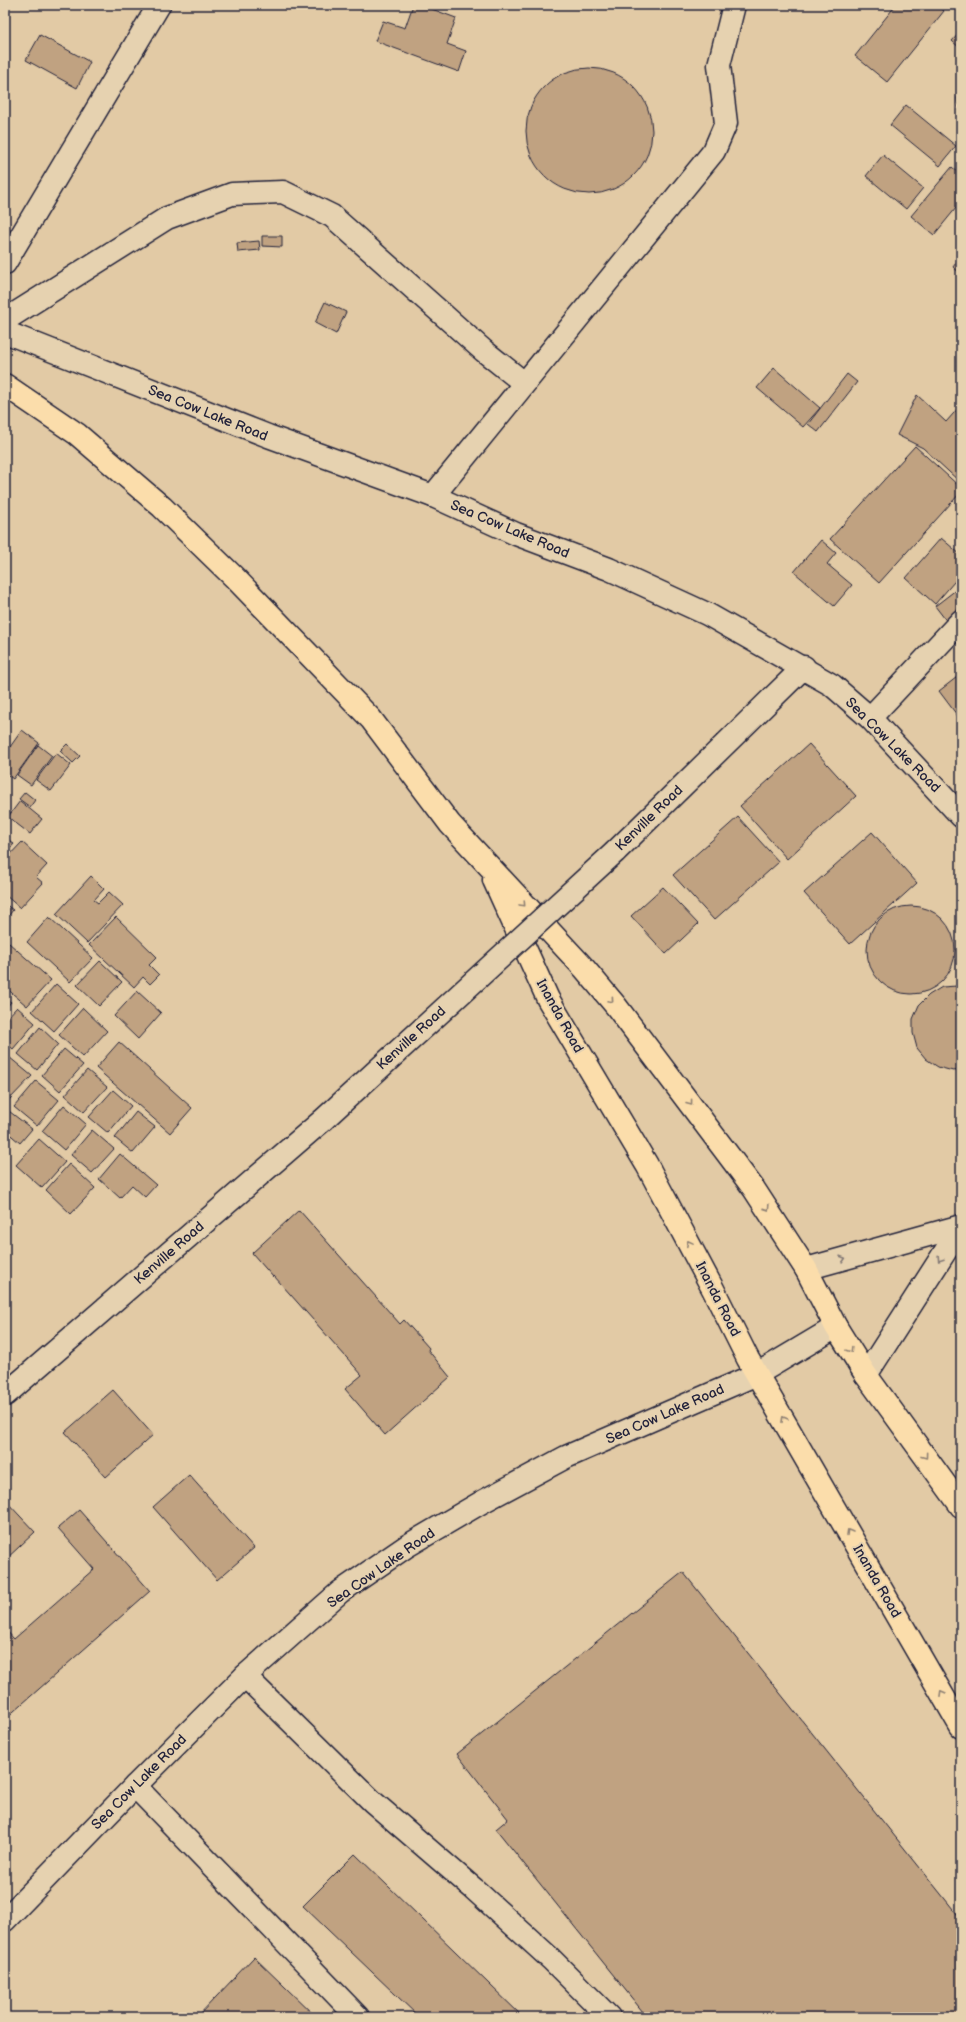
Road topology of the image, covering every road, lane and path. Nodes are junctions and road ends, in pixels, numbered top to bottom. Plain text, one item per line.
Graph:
1 (159, 5) edge
2 (734, 5) edge
3 (5, 263) edge
4 (5, 320) edge
5 (5, 332) edge
6 (524, 383) junction
7 (5, 385) edge
8 (433, 496) junction
9 (961, 620) edge
10 (804, 667) junction
11 (870, 718) junction
12 (961, 816) edge
13 (487, 865) junction
14 (961, 1226) edge
15 (806, 1269) junction
16 (836, 1327) junction
17 (757, 1374) junction
18 (866, 1375) junction
19 (5, 1395) edge
20 (961, 1506) edge
21 (245, 1676) junction
22 (961, 1727) edge
23 (135, 1786) junction
24 (5, 1920) edge
25 (358, 2017) edge
26 (609, 2017) edge

1 - 3 street
2 - 6 street
4 - 6 street
5 - 8 street, Sea Cow Lake Road
6 - 8 street
7 - 13 main road, Inanda Road
8 - 10 street, Sea Cow Lake Road
9 - 11 street
10 - 11 street, Sea Cow Lake Road
10 - 19 street, Kenville Road, bridge
11 - 12 street, Sea Cow Lake Road
13 -> 15 main road, Inanda Road
17 -> 13 main road, Inanda Road
15 -> 14 street
14 -> 18 street
15 - 16 main road, Inanda Road
16 - 17 street, Sea Cow Lake Road
16 -> 18 main road, Inanda Road
17 - 21 street, Sea Cow Lake Road
22 -> 17 main road, Inanda Road
18 -> 20 main road, Inanda Road
21 - 23 street, Sea Cow Lake Road
21 - 26 street
23 - 24 street, Sea Cow Lake Road
23 - 25 street

